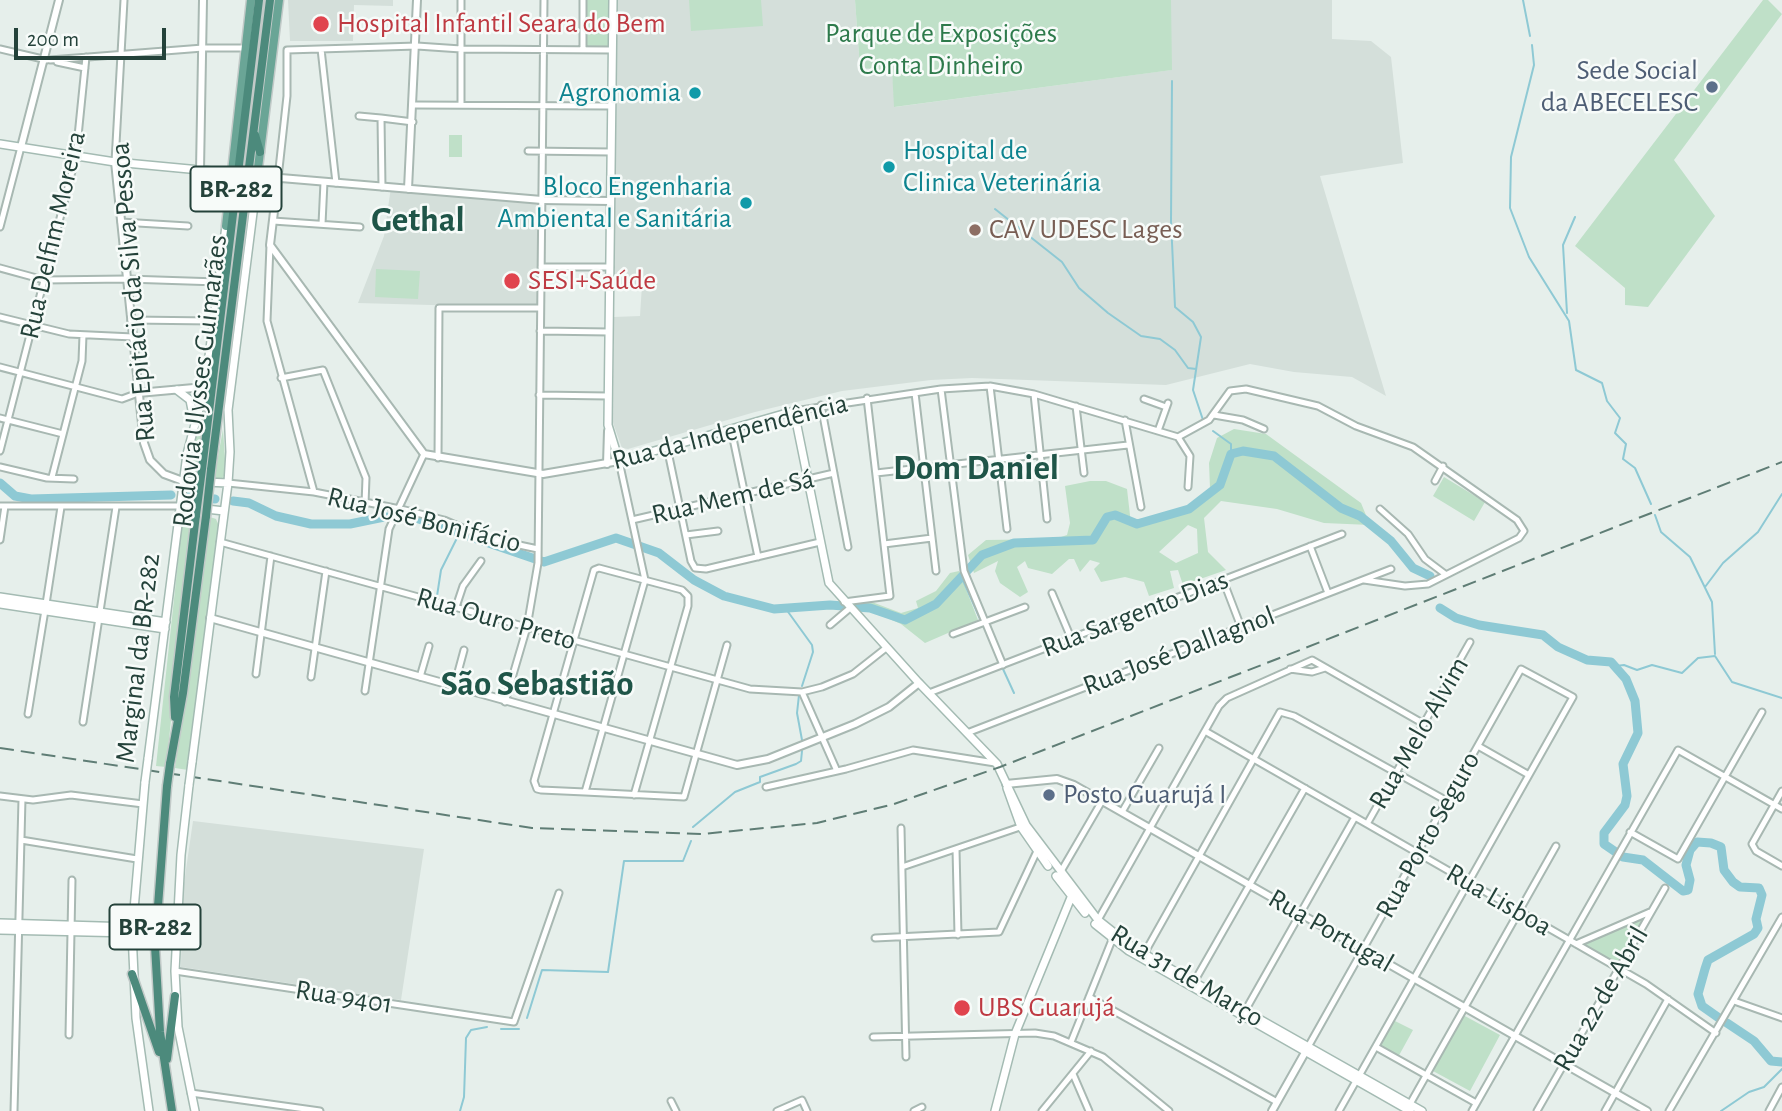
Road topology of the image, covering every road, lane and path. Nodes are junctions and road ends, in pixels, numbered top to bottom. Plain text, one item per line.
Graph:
1 (59, 0) edge
2 (124, 0) edge
3 (203, 0) edge
4 (251, 0) edge
5 (259, 0) edge
6 (270, 0) edge
7 (279, 0) edge
8 (417, 0) edge
9 (461, 0) edge
10 (544, 0) edge
11 (583, 0) edge
12 (612, 0) edge
13 (416, 46) junction
14 (202, 48) junction
15 (245, 48) junction
16 (0, 49) edge
17 (321, 49) junction
18 (461, 49) junction
19 (544, 50) junction
20 (583, 50) junction
21 (612, 50) junction
22 (121, 55) junction
23 (86, 57) junction
24 (47, 60) junction
25 (85, 68) junction
26 (414, 105) junction
27 (461, 105) junction
28 (543, 106) junction
29 (611, 106) junction
30 (359, 116) dead end
31 (381, 118) junction
32 (244, 122) junction
33 (413, 122) junction
34 (254, 132) junction
35 (0, 144) edge
36 (21, 148) junction
37 (528, 151) dead end
38 (234, 152) junction
39 (260, 152) junction
40 (542, 152) junction
41 (611, 152) junction
42 (76, 156) junction
43 (116, 162) junction
44 (200, 170) junction
45 (232, 173) junction
46 (257, 176) junction
47 (278, 178) junction
48 (324, 182) junction
49 (336, 183) junction
50 (382, 187) junction
51 (408, 189) junction
52 (542, 200) junction
53 (610, 201) junction
54 (3, 202) edge
55 (245, 203) junction
56 (273, 221) junction
57 (121, 222) junction
58 (322, 225) junction
59 (188, 226) dead end
60 (226, 226) junction
61 (0, 227) edge
62 (360, 227) dead end
63 (270, 244) junction
64 (228, 257) junction
65 (541, 267) junction
66 (610, 267) junction
67 (0, 268) edge
68 (127, 279) junction
69 (44, 280) junction
70 (218, 282) junction
71 (540, 309) junction
72 (0, 317) edge
73 (131, 320) junction
74 (214, 321) junction
75 (33, 325) junction
76 (540, 331) junction
77 (609, 332) junction
78 (83, 335) junction
79 (133, 337) junction
80 (0, 368) edge
81 (20, 373) junction
82 (281, 378) junction
83 (990, 386) junction
84 (76, 387) junction
85 (205, 387) junction
86 (941, 389) junction
87 (177, 390) junction
88 (138, 393) junction
89 (915, 393) junction
90 (1034, 394) junction
91 (539, 395) junction
92 (608, 396) junction
93 (867, 398) junction
94 (1144, 399) dead end
95 (821, 405) junction
96 (1076, 406) junction
97 (793, 411) junction
98 (1214, 415) junction
99 (0, 418) edge
100 (8, 420) junction
101 (1125, 420) junction
102 (194, 424) junction
103 (608, 425) junction
104 (731, 429) junction
105 (1264, 429) dead end
106 (1158, 431) junction
107 (63, 434) junction
108 (1178, 437) junction
109 (1128, 445) junction
110 (667, 447) junction
111 (1081, 450) junction
112 (0, 452) edge
113 (424, 454) junction
114 (1040, 454) junction
115 (438, 457) junction
116 (999, 459) junction
117 (619, 461) junction
118 (607, 464) junction
119 (950, 464) junction
120 (1443, 466) junction
121 (0, 467) edge
122 (924, 467) junction
123 (207, 469) junction
124 (876, 472) junction
125 (834, 473) junction
126 (1083, 473) dead end
127 (538, 474) junction
128 (52, 477) junction
129 (74, 479) dead end
130 (807, 480) junction
131 (183, 481) junction
132 (1435, 481) dead end
133 (228, 483) junction
134 (1188, 487) dead end
135 (314, 492) junction
136 (745, 494) junction
137 (365, 504) junction
138 (3, 506) edge
139 (180, 506) junction
140 (61, 507) junction
141 (116, 507) junction
142 (1141, 507) dead end
143 (680, 509) junction
144 (1380, 509) dead end
145 (224, 511) junction
146 (393, 514) junction
147 (1047, 519) dead end
148 (632, 520) junction
149 (1007, 529) dead end
150 (718, 531) dead end
151 (685, 534) junction
152 (1342, 534) dead end
153 (932, 538) junction
154 (0, 540) edge
155 (220, 542) junction
156 (820, 542) junction
157 (884, 544) junction
158 (1310, 546) junction
159 (848, 547) dead end
160 (538, 549) junction
161 (271, 556) junction
162 (758, 557) junction
163 (481, 561) dead end
164 (1391, 569) dead end
165 (326, 571) junction
166 (936, 571) dead end
167 (1445, 574) junction
168 (645, 580) junction
169 (1223, 580) junction
170 (1364, 580) junction
171 (380, 586) junction
172 (1052, 593) dead end
173 (1328, 593) junction
174 (0, 597) edge
175 (0, 604) edge
176 (846, 604) junction
177 (45, 607) junction
178 (456, 607) junction
179 (1025, 607) dead end
180 (99, 615) junction
181 (210, 618) junction
182 (985, 622) junction
183 (165, 625) junction
184 (830, 625) dead end
185 (527, 627) junction
186 (1241, 627) junction
187 (261, 633) junction
188 (953, 634) dead end
189 (1071, 638) junction
190 (574, 640) junction
191 (1470, 642) dead end
192 (727, 645) dead end
193 (429, 646) dead end
194 (315, 648) junction
195 (886, 648) junction
196 (464, 649) dead end
197 (624, 654) junction
198 (369, 663) junction
199 (1003, 664) junction
200 (670, 667) junction
201 (1325, 668) junction
202 (1290, 669) junction
203 (256, 674) dead end
204 (311, 677) dead end
205 (420, 677) junction
206 (717, 680) junction
207 (919, 683) junction
208 (454, 687) junction
209 (365, 691) dead end
210 (802, 692) junction
211 (929, 693) junction
212 (505, 702) junction
213 (1762, 712) dead end
214 (28, 714) dead end
215 (553, 715) junction
216 (83, 722) dead end
217 (1424, 724) junction
218 (603, 729) junction
219 (1205, 731) junction
220 (967, 733) junction
221 (823, 738) junction
222 (649, 742) junction
223 (1478, 746) junction
224 (1159, 748) dead end
225 (696, 755) junction
226 (1254, 759) junction
227 (997, 764) junction
228 (837, 771) junction
229 (1396, 773) junction
230 (1530, 775) junction
231 (1725, 777) junction
232 (1006, 784) junction
233 (766, 786) dead end
234 (1305, 788) junction
235 (1782, 791) edge
236 (585, 792) junction
237 (634, 795) junction
238 (0, 796) edge
239 (22, 799) junction
240 (1102, 801) junction
241 (1447, 801) junction
242 (143, 804) junction
243 (1774, 804) junction
244 (1782, 809) edge
245 (1122, 812) junction
246 (1355, 817) junction
247 (1367, 824) junction
248 (1024, 826) junction
249 (901, 828) dead end
250 (1150, 828) junction
251 (1630, 832) junction
252 (21, 840) junction
253 (1556, 846) dead end
254 (1038, 848) junction
255 (956, 849) junction
256 (1417, 853) junction
257 (1199, 856) junction
258 (137, 859) junction
259 (1782, 866) edge
260 (902, 867) junction
261 (1060, 873) junction
262 (72, 880) dead end
263 (1469, 883) junction
264 (1250, 885) junction
265 (1665, 888) dead end
266 (559, 893) dead end
267 (1073, 893) junction
268 (1519, 911) junction
269 (1651, 911) junction
270 (1300, 914) junction
271 (1781, 919) edge
272 (1098, 920) junction
273 (0, 923) edge
274 (19, 927) junction
275 (71, 929) junction
276 (0, 930) edge
277 (132, 930) junction
278 (958, 935) junction
279 (904, 937) junction
280 (876, 938) dead end
281 (1112, 940) junction
282 (1569, 940) junction
283 (1576, 944) junction
284 (1363, 949) junction
285 (1144, 954) junction
286 (1619, 969) junction
287 (175, 971) junction
288 (132, 974) junction
289 (1414, 978) junction
290 (1194, 982) junction
291 (175, 996) junction
292 (1089, 997) junction
293 (1668, 999) junction
294 (1734, 1001) junction
295 (1465, 1007) junction
296 (1245, 1011) junction
297 (1782, 1018) edge
298 (1716, 1033) junction
299 (1015, 1034) junction
300 (69, 1035) dead end
301 (1514, 1035) junction
302 (906, 1036) junction
303 (873, 1037) dead end
304 (1071, 1042) junction
305 (1376, 1046) junction
306 (1307, 1049) junction
307 (1091, 1051) junction
308 (906, 1057) dead end
309 (1564, 1064) junction
310 (164, 1068) junction
311 (1073, 1074) junction
312 (1427, 1075) junction
313 (1358, 1078) junction
314 (1782, 1087) edge
315 (169, 1093) junction
316 (191, 1093) junction
317 (1615, 1093) junction
318 (671, 1101) dead end
319 (1277, 1102) junction
320 (1476, 1103) junction
321 (922, 1107) dead end
322 (1408, 1109) edge
323 (308, 1110) edge
324 (14, 1111) edge
325 (149, 1111) edge
326 (172, 1111) edge
327 (195, 1111) edge
328 (320, 1111) edge
329 (676, 1111) edge
330 (777, 1111) edge
331 (807, 1111) edge
332 (914, 1111) edge
333 (995, 1111) edge
334 (1042, 1111) edge
335 (1089, 1111) edge
336 (1169, 1111) edge
337 (1272, 1111) edge
338 (1339, 1111) edge
339 (1422, 1111) edge
340 (1472, 1111) edge
341 (1537, 1111) edge
342 (1605, 1111) edge
343 (1647, 1111) edge
344 (1669, 1111) edge
345 (1769, 1111) edge

1 - 24 street
2 - 22 street, Rua Epitácio da Silva Pessoa
3 - 14 street
4 - 15 main road, Marginal da BR-282
5 - 32 highway, Rodovia Ulysses Guimarães / BR-282
6 - 34 highway, Rodovia Ulysses Guimarães / BR-282
7 - 39 main road
8 - 13 street
9 - 18 street
10 - 19 street
11 - 20 street
12 - 21 main road
13 - 17 street
13 - 18 street
13 - 26 street
14 - 15 street
14 - 22 street
14 - 44 street
15 - 38 main road, Marginal da BR-282
16 - 24 street
17 - 47 street
17 - 49 street
18 - 19 street
18 - 27 street
19 - 20 street
19 - 28 street
20 - 21 street
21 - 29 main road
22 - 23 street
22 - 43 street, Rua Epitácio da Silva Pessoa
23 - 24 street
23 - 25 street, Rua Delfim Moreira
24 - 25 street
24 - 36 street
25 - 42 street, Rua Delfim Moreira
26 - 27 street
26 - 33 street
27 - 28 street
28 - 29 street
28 - 40 street
29 - 41 main road
30 - 31 street
31 - 33 street
31 - 50 street
32 - 38 highway
32 - 64 highway, Rodovia Ulysses Guimarães / BR-282
33 - 51 street
34 - 39 highway
34 - 55 highway, Rodovia Ulysses Guimarães / BR-282
35 - 36 main road
36 - 42 main road
36 - 54 street
37 - 40 street
38 - 45 main road, Marginal da BR-282
39 - 46 main road
40 - 41 street
40 - 52 street
41 - 53 main road
42 - 43 main road
42 - 69 street, Rua Delfim Moreira
43 - 44 main road
43 - 57 street, Rua Epitácio da Silva Pessoa
44 - 45 main road
45 - 60 main road, Marginal da BR-282
46 - 47 street
46 - 55 highway
46 - 133 main road
47 - 48 street
47 - 56 street
48 - 49 street
48 - 58 street
49 - 50 street
50 - 51 street
51 - 52 street
52 - 53 street
52 - 65 street
53 - 66 main road
54 - 61 street
55 - 123 highway, Rodovia Ulysses Guimarães / BR-282
56 - 58 street
56 - 63 street
57 - 59 street
57 - 68 street, Rua Epitácio da Silva Pessoa
58 - 62 street
60 - 64 highway
60 - 70 main road, Marginal da BR-282
63 - 82 street
63 - 113 street
64 - 123 highway, Rodovia Ulysses Guimarães / BR-282
65 - 66 street
65 - 71 street
66 - 77 main road
67 - 69 street
68 - 69 street
68 - 70 street
68 - 73 street, Rua Epitácio da Silva Pessoa
69 - 75 street, Rua Delfim Moreira
70 - 74 main road, Marginal da BR-282
71 - 76 street
71 - 115 street
72 - 75 street
73 - 74 street
73 - 79 street, Rua Epitácio da Silva Pessoa
74 - 85 main road, Marginal da BR-282
75 - 78 street
75 - 81 street, Rua Delfim Moreira
76 - 77 street
76 - 91 street
77 - 92 main road
78 - 79 street
78 - 84 street
79 - 88 street, Rua Epitácio da Silva Pessoa
80 - 81 street
81 - 84 street
81 - 100 street, Rua Delfim Moreira
82 - 135 street
82 - 137 street
83 - 86 street, Rua da Independência
83 - 90 street, Rua da Independência
83 - 116 street
84 - 88 street
84 - 107 street
85 - 87 street
85 - 102 main road, Marginal da BR-282
86 - 89 street, Rua da Independência
86 - 119 street
87 - 88 street
87 - 102 main road
88 - 131 street, Rua Epitácio da Silva Pessoa
89 - 93 street, Rua da Independência
89 - 122 street
90 - 96 street, Rua da Independência
90 - 114 street
91 - 92 street
91 - 127 street
92 - 103 main road
93 - 95 street, Rua da Independência
93 - 124 street
94 - 106 street
95 - 97 street, Rua da Independência
95 - 125 street
96 - 101 street, Rua da Independência
96 - 111 street
97 - 104 main road, Rua da Independência
97 - 130 main road, Rua 31 de Março
98 - 105 street
98 - 108 street
98 - 120 street
99 - 100 street
100 - 107 street
100 - 112 street, Rua Delfim Moreira
101 - 106 street, Rua da Independência
101 - 109 street
102 - 131 main road, Marginal da BR-282
103 - 117 main road
103 - 118 street
104 - 110 main road, Rua da Independência
104 - 136 street
106 - 108 street, Rua da Independência
107 - 128 street
108 - 134 street
109 - 111 street
109 - 142 street
110 - 117 main road, Rua da Independência
110 - 143 street
111 - 114 street
111 - 126 street
113 - 115 street, Rua da Independência
113 - 146 street
114 - 116 street
114 - 147 street
115 - 127 street, Rua da Independência
116 - 119 street
116 - 149 street
117 - 118 street, Rua da Independência
117 - 148 street
118 - 127 street, Rua da Independência
119 - 122 street
119 - 182 street
120 - 132 street
120 - 167 street
121 - 128 street
122 - 124 street
122 - 153 street
123 - 310 highway, Rodovia Ulysses Guimarães / BR-282, bridge
124 - 157 street
125 - 130 street, Rua Mem de Sá
125 - 159 street
127 - 160 street
128 - 129 street
130 - 136 street, Rua Mem de Sá
130 - 156 main road, Rua 31 de Março
131 - 133 main road
131 - 139 main road, Marginal da BR-282
133 - 135 street, Rua José Bonifácio
133 - 145 main road
135 - 137 street, Rua José Bonifácio
136 - 143 street, Rua Mem de Sá
136 - 162 street
137 - 146 street, Rua José Bonifácio
138 - 140 street
138 - 154 street
139 - 141 street
139 - 145 main road
139 - 183 main road, Marginal da BR-282
140 - 141 street
140 - 177 street
141 - 180 street
143 - 148 street, Rua Mem de Sá
143 - 151 street
144 - 167 street
145 - 155 main road
146 - 160 street, Rua José Bonifácio
146 - 171 street
148 - 168 street
150 - 151 street
151 - 162 street
152 - 158 street, Rua Sargento Dias
153 - 157 street
153 - 166 street
155 - 161 street, Rua Ouro Preto
155 - 181 main road
156 - 162 street
156 - 176 main road, Rua 31 de Março
157 - 176 street
158 - 169 street, Rua Sargento Dias
158 - 173 street
160 - 185 street
161 - 165 street, Rua Ouro Preto
161 - 187 street
163 - 178 street
164 - 170 street, Rua José Dallagnol
165 - 171 street, Rua Ouro Preto
165 - 194 street
167 - 170 street
168 - 190 street
168 - 197 street
168 - 200 street
169 - 186 street
169 - 189 street, Rua Sargento Dias
170 - 173 street, Rua José Dallagnol
171 - 178 street, Rua Ouro Preto
171 - 198 street
172 - 189 street
173 - 186 street, Rua José Dallagnol
174 - 177 main road
175 - 177 main road
176 - 184 street
176 - 195 main road, Rua 31 de Março
177 - 180 main road
177 - 214 street
178 - 185 street, Rua Ouro Preto
179 - 182 street
180 - 183 main road
180 - 216 street
181 - 187 street
181 - 287 main road, bridge
182 - 188 street
182 - 199 street
183 - 242 main road, Marginal da BR-282, bridge
185 - 190 street, Rua Ouro Preto
185 - 212 street
186 - 220 street, Rua José Dallagnol
187 - 194 street
187 - 203 street
189 - 199 street, Rua Sargento Dias
190 - 197 street, Rua Ouro Preto
190 - 215 street
191 - 217 street, Rua Melo Alvim
192 - 206 street
193 - 205 street
194 - 198 street
194 - 204 street
195 - 207 main road, Rua 31 de Março
195 - 210 street, Rua Ouro Preto
196 - 208 street
197 - 200 street, Rua Ouro Preto
197 - 218 street
198 - 205 street
198 - 209 street
199 - 211 street, Rua Sargento Dias
200 - 206 street, Rua Ouro Preto
200 - 222 street
201 - 202 street
201 - 202 street
201 - 217 street
202 - 219 street
205 - 208 street
206 - 210 street, Rua Ouro Preto
206 - 225 street
207 - 211 main road, Rua 31 de Março
207 - 221 street
208 - 212 street
210 - 221 street
211 - 220 main road, Rua 31 de Março
212 - 215 street
213 - 231 street
215 - 218 street
215 - 236 street
217 - 229 street, Rua Melo Alvim
218 - 222 street
218 - 236 street
219 - 226 street, Rua Lisboa
219 - 250 street
220 - 227 main road, Rua 31 de Março
221 - 225 street
221 - 228 street
222 - 225 street
222 - 237 street
223 - 230 street
223 - 230 street, Rua Porto Seguro
223 - 241 street, Rua Porto Seguro
224 - 245 street
225 - 237 street
226 - 229 street
226 - 234 street, Rua Lisboa
226 - 257 street
227 - 228 street
227 - 232 main road, Rua 31 de Março
228 - 233 street
229 - 241 street
229 - 247 street, Rua Melo Alvim
230 - 263 street
231 - 243 street
231 - 251 street
231 - 251 street
232 - 240 street, Rua Portugal
232 - 248 main road, Rua 31 de Março
234 - 246 street, Rua Lisboa
234 - 264 street
235 - 243 street
236 - 237 street
238 - 239 street
239 - 242 street
239 - 252 street
240 - 245 street, Rua Portugal
240 - 261 street
241 - 256 street, Rua Porto Seguro
242 - 258 main road, Marginal da BR-282
243 - 244 street
243 - 259 street
245 - 250 street, Rua Portugal
246 - 247 street, Rua Lisboa
246 - 270 street
247 - 256 street, Rua Lisboa
248 - 254 main road, Rua 31 de Março
248 - 255 street
249 - 260 street
250 - 257 street, Rua Portugal
250 - 272 street
251 - 282 street
252 - 258 street
252 - 274 street
253 - 268 street
254 - 261 main road, Rua 31 de Março
254 - 267 main road, Rua 31 de Março
254 - 278 street
255 - 260 street
255 - 278 street
256 - 263 street, Rua Lisboa
256 - 284 street, Rua Porto Seguro
257 - 264 street, Rua Portugal
257 - 285 street
258 - 277 main road, Marginal da BR-282
260 - 279 street
261 - 267 main road, Rua 31 de Março
262 - 275 street
263 - 268 street, Rua Lisboa
263 - 289 street
264 - 270 street, Rua Portugal
264 - 290 street
265 - 269 street, Rua 22 de Abril
266 - 287 street, Rua 9401
267 - 272 main road, Rua 31 de Março
267 - 281 main road, Rua 31 de Março
267 - 299 main road
268 - 282 street, Rua Lisboa
268 - 295 street
269 - 283 street
269 - 286 street, Rua 22 de Abril
270 - 284 street, Rua Portugal
270 - 296 street
271 - 294 street
272 - 285 main road, Rua 31 de Março
273 - 274 main road
274 - 275 main road
274 - 276 main road
274 - 324 street
275 - 277 main road
275 - 300 street
277 - 288 main road, Marginal da BR-282
278 - 279 street
279 - 280 street
279 - 302 street
281 - 292 street
281 - 306 main road, Rua 31 de Março
282 - 283 street, Rua Lisboa
282 - 301 street
283 - 286 street, Rua Lisboa
284 - 289 street, Rua Portugal
284 - 306 street, Rua Porto Seguro
285 - 290 main road, Rua 31 de Março
286 - 293 street, Rua Lisboa
286 - 309 street, Rua 22 de Abril
287 - 291 main road
288 - 310 highway
288 - 325 main road, Marginal da BR-282
289 - 295 street, Rua Portugal
289 - 305 street
290 - 296 main road, Rua 31 de Março
291 - 315 highway
291 - 316 main road
292 - 304 street
292 - 319 street
293 - 298 street, Rua Lisboa
293 - 317 street
294 - 297 street
294 - 298 street
295 - 301 street, Rua Portugal
295 - 312 street
296 - 306 main road, Rua 31 de Março
298 - 344 street
299 - 302 street
299 - 304 street
299 - 333 main road
301 - 309 street, Rua Portugal
301 - 320 street
302 - 303 street
302 - 308 street
304 - 307 street
305 - 312 street
305 - 313 street
306 - 313 main road, Rua 31 de Março
306 - 319 street, Rua Porto Seguro
307 - 311 street
307 - 336 street
309 - 317 street, Rua Portugal
309 - 341 street, Rua 22 de Abril
310 - 315 highway, Rodovia Ulysses Guimarães / BR-282
311 - 334 street
311 - 335 street
312 - 320 street
312 - 322 street
313 - 322 main road, Rua 31 de Março
313 - 338 street
314 - 345 street
315 - 326 highway, Rodovia Ulysses Guimarães / BR-282
316 - 323 street
316 - 327 main road
317 - 342 street
317 - 343 street, Rua Portugal
318 - 329 street
319 - 337 street, Rua Porto Seguro
320 - 340 street
321 - 332 street
322 - 339 main road, Rua 31 de Março
323 - 328 street
330 - 331 street

